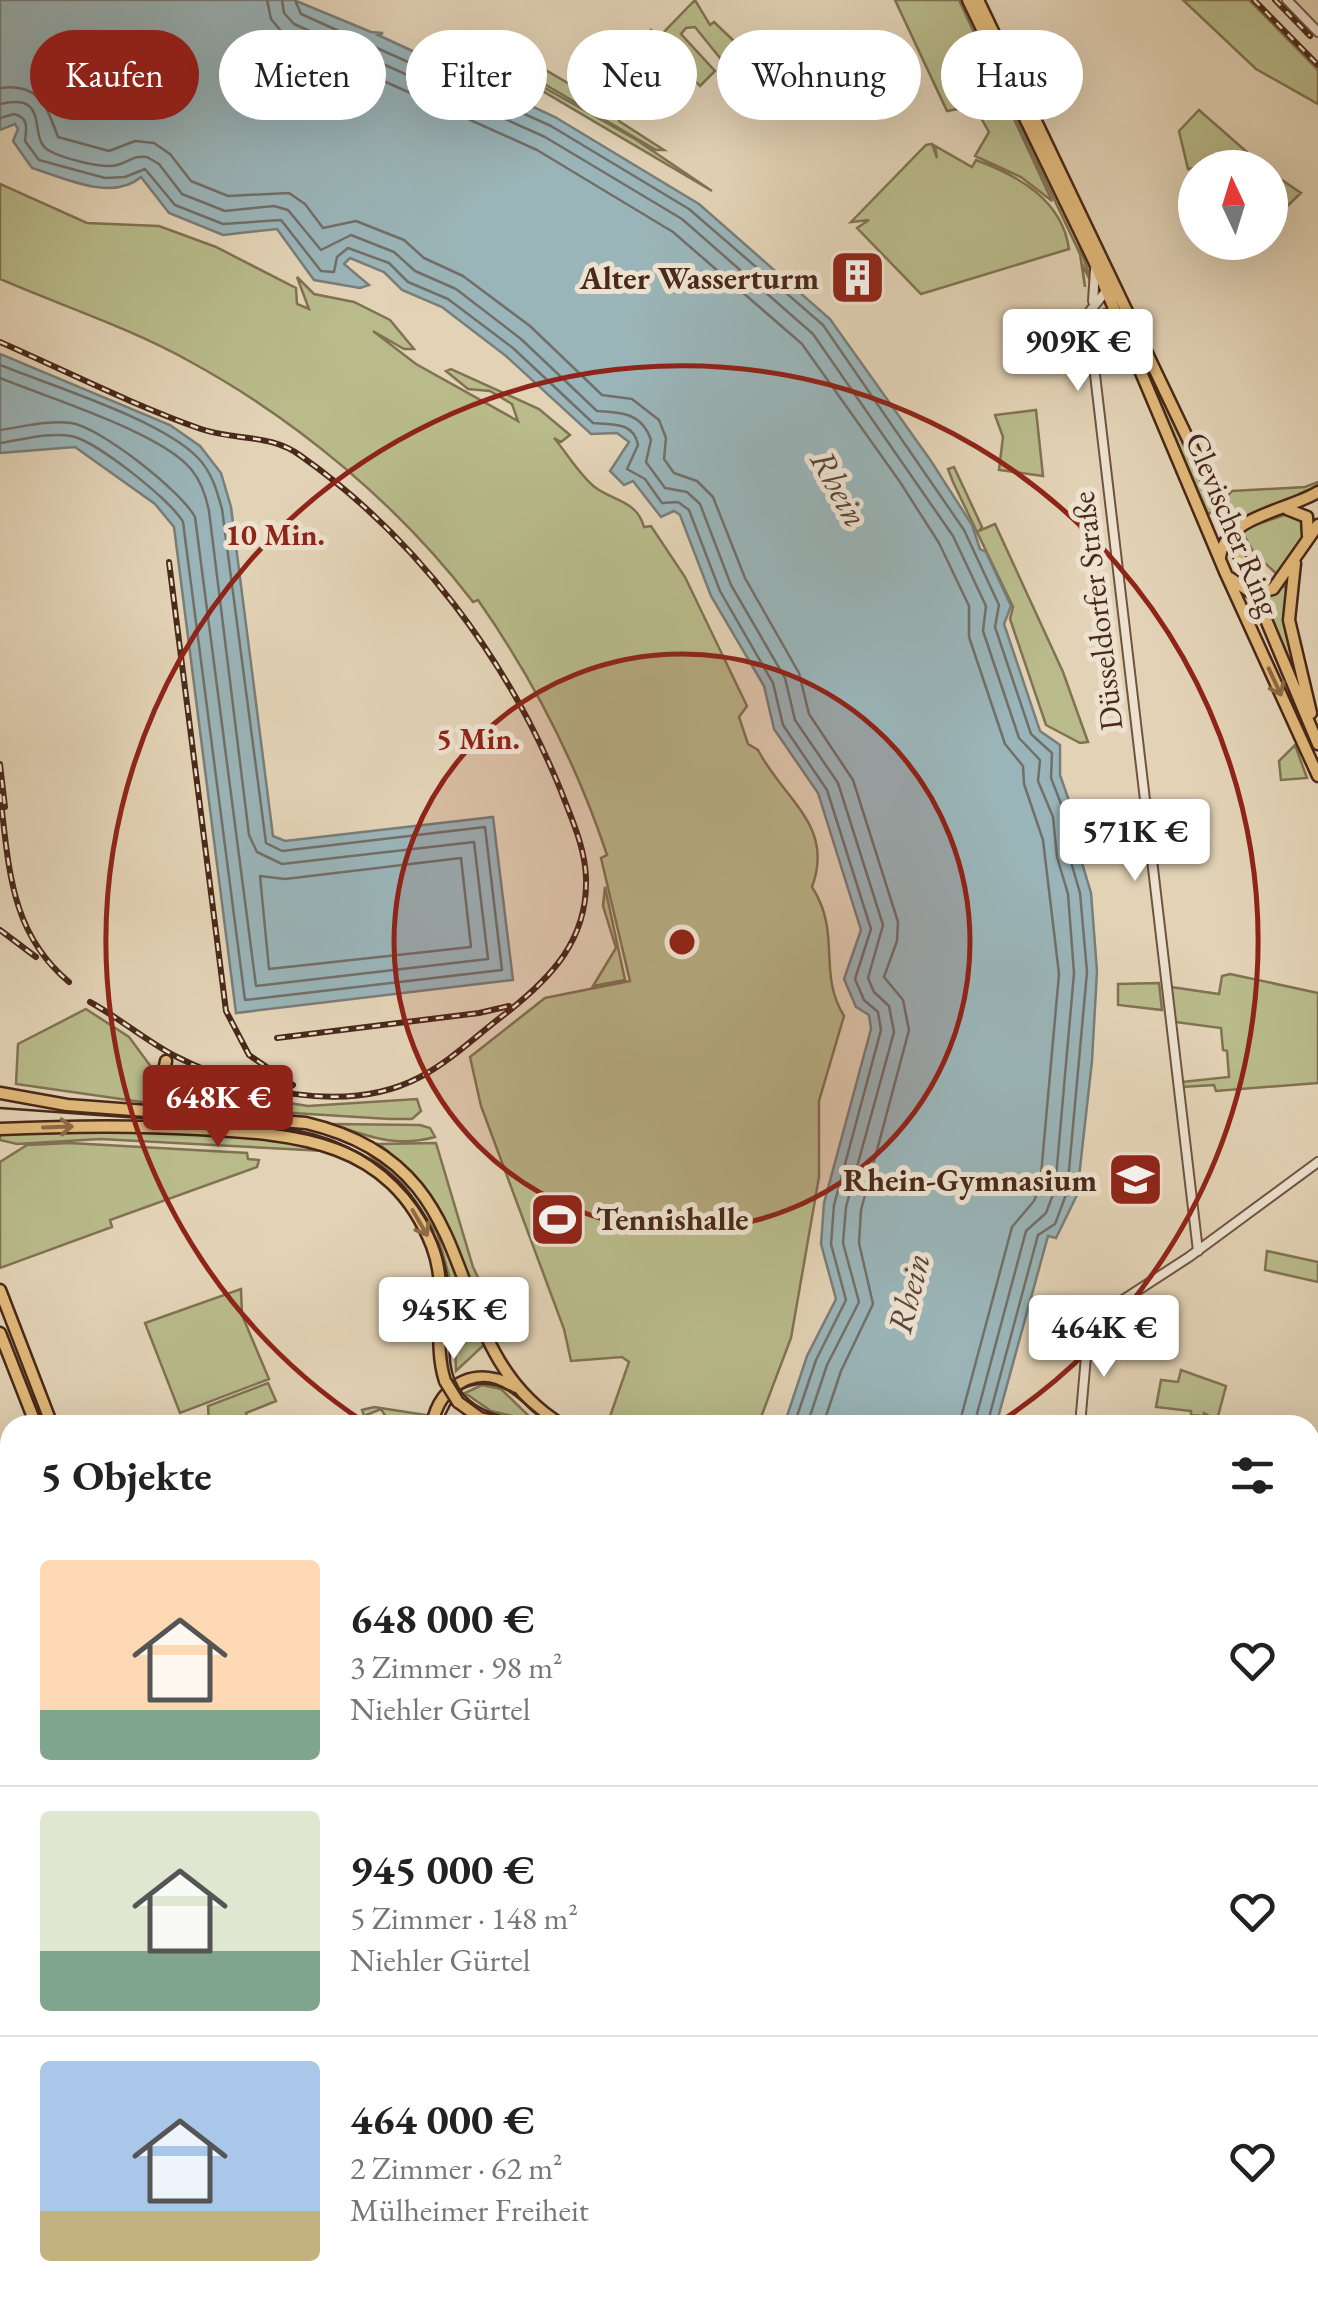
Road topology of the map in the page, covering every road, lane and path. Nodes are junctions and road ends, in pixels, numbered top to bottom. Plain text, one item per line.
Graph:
1 (968, 0) edge
2 (978, 0) edge
3 (1287, 0) edge
4 (1318, 32) edge
5 (1094, 261) junction
6 (1111, 286) junction
7 (1092, 304) junction
8 (1120, 320) junction
9 (1090, 326) junction
10 (1318, 492) edge
11 (1287, 508) junction
12 (1318, 525) edge
13 (1231, 532) junction
14 (1307, 542) junction
15 (1220, 558) junction
16 (1294, 563) junction
17 (1226, 574) junction
18 (1258, 594) junction
19 (1262, 654) junction
20 (1285, 663) junction
21 (1313, 729) junction
22 (1318, 744) edge
23 (1318, 776) edge
24 (166, 1061) dead end
25 (0, 1094) edge
26 (257, 1119) junction
27 (0, 1130) edge
28 (353, 1138) junction
29 (1318, 1162) edge
30 (1198, 1252) junction
31 (0, 1290) edge
32 (0, 1335) edge
33 (488, 1343) junction
34 (517, 1387) junction
35 (32, 1415) edge
36 (48, 1415) edge
37 (436, 1415) edge
38 (476, 1415) edge
39 (547, 1415) edge
40 (549, 1415) edge
41 (1081, 1415) edge

1 - 5 main road
2 - 6 main road
3 - 4 street
5 - 6 main road
5 - 7 street, Düsseldorfer Straße
6 - 7 street
6 - 8 main road, Clevischer Ring
6 - 13 main road, Clevischer Ring
7 - 9 street, Düsseldorfer Straße
8 - 9 street
8 - 15 main road, Clevischer Ring
9 - 30 street, Düsseldorfer Straße
10 - 11 main road
11 - 13 main road
11 - 14 main road
12 - 14 main road
13 - 15 main road
13 - 18 main road, Clevischer Ring
14 - 16 main road
15 - 17 main road, Clevischer Ring
16 - 18 main road
16 - 21 main road, Clevischer Ring
17 - 18 main road
17 - 19 main road, Clevischer Ring
18 - 20 main road, Clevischer Ring
19 - 20 main road
19 -> 23 main road, Clevischer Ring
20 - 21 main road, Clevischer Ring
21 - 22 main road, Clevischer Ring
24 - 26 main road
25 - 26 main road
25 - 28 main road
26 - 28 main road
27 -> 38 main road, bridge
28 - 33 main road
29 - 30 street
30 - 41 street
31 - 36 main road
32 - 35 main road
33 - 34 main road
33 - 39 main road
34 - 37 main road
34 - 40 main road

